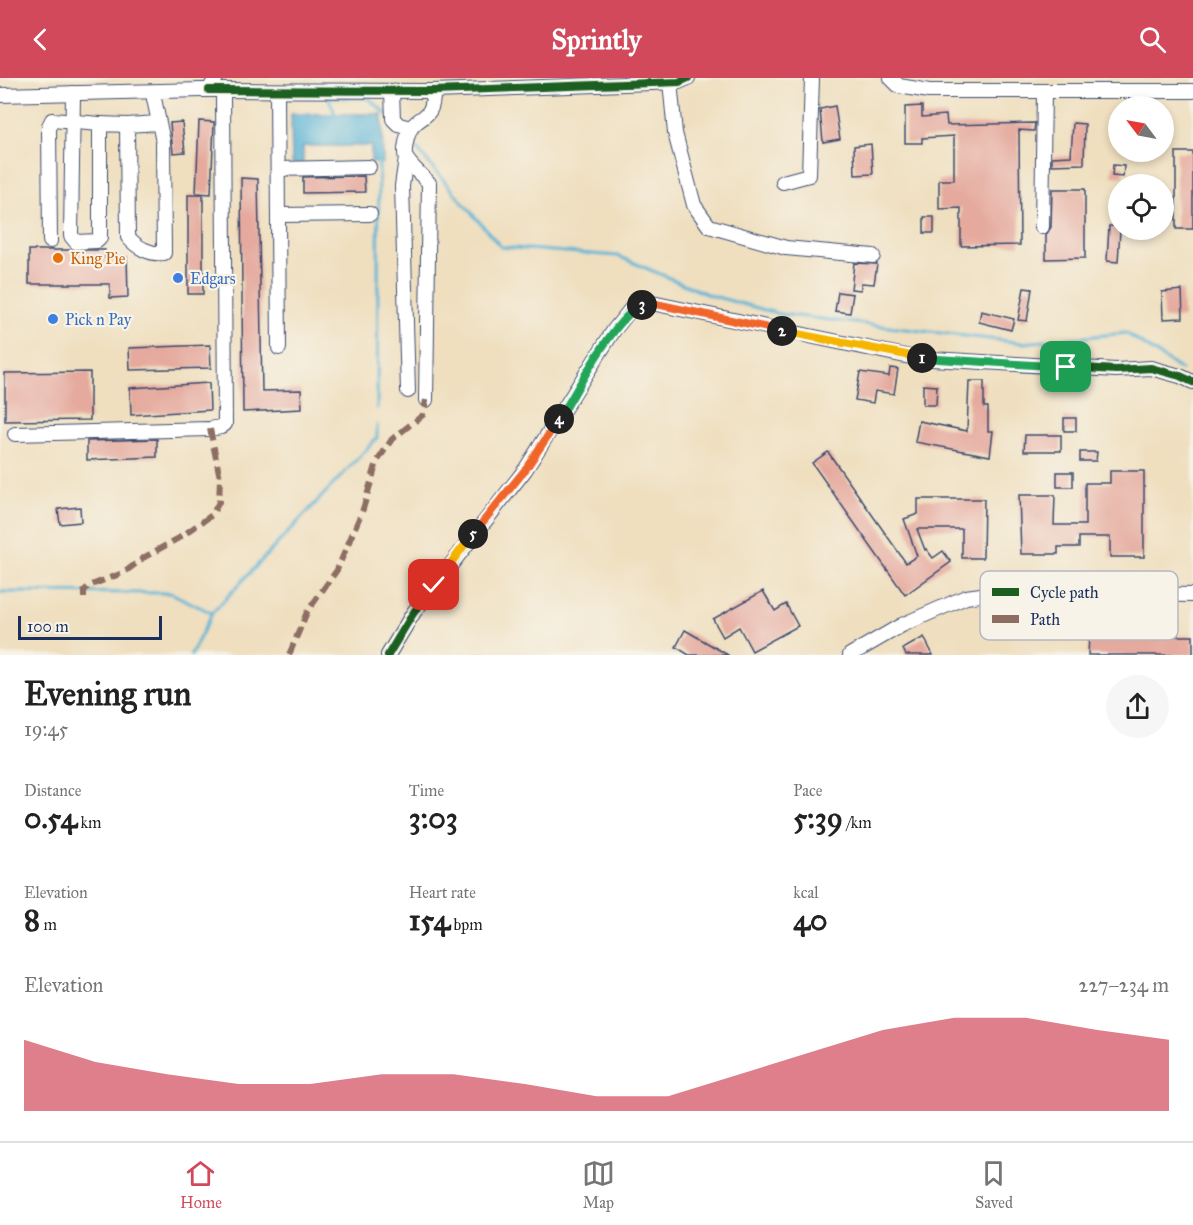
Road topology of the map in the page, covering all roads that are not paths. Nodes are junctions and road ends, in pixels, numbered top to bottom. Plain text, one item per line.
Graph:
1 (688, 78) edge
2 (812, 78) edge
3 (891, 78) edge
4 (670, 82) junction
5 (216, 86) edge
6 (1193, 90) edge
7 (277, 91) junction
8 (392, 91) junction
9 (433, 92) junction
10 (1044, 92) junction
11 (73, 93) junction
12 (153, 93) junction
13 (0, 94) edge
14 (74, 122) junction
15 (158, 123) junction
16 (100, 124) junction
17 (127, 125) junction
18 (411, 128) junction
19 (406, 158) junction
20 (369, 167) dead end
21 (278, 169) junction
22 (783, 182) dead end
23 (370, 214) dead end
24 (278, 215) junction
25 (1042, 227) dead end
26 (50, 241) dead end
27 (873, 256) dead end
28 (279, 348) dead end
29 (1193, 382) edge
30 (408, 391) dead end
31 (426, 400) dead end
32 (15, 434) dead end
33 (980, 595) edge
34 (1178, 595) edge
35 (1193, 595) edge
36 (388, 655) edge
37 (850, 655) edge

1 - 4 street
2 - 22 street
3 - 10 street
4 - 9 street
4 - 27 street
5 - 7 street
5 - 12 street
5 - 32 street
6 - 10 street
7 - 8 street
7 - 21 street
8 - 9 street
8 - 18 street
9 - 18 street
10 - 25 street
11 - 12 street
11 - 13 street
11 - 14 street
12 - 15 street
14 - 16 street
14 - 16 street
14 - 26 street
15 - 17 street
15 - 17 street
16 - 17 street
18 - 19 street
19 - 30 street
19 - 31 street
20 - 21 street
21 - 24 street
23 - 24 street
24 - 28 street
29 - 36 street
33 - 37 street
34 - 35 street

